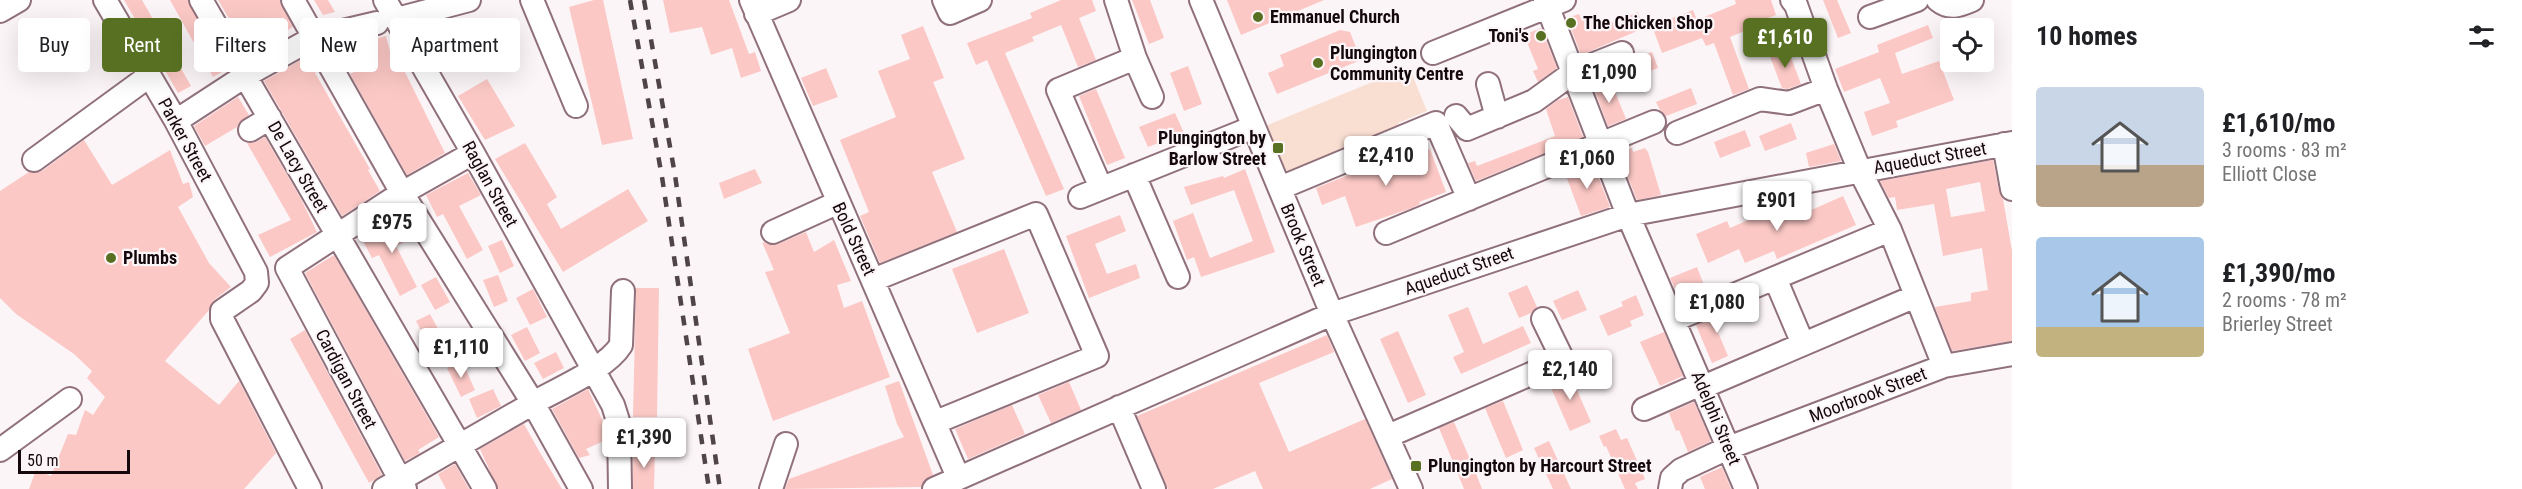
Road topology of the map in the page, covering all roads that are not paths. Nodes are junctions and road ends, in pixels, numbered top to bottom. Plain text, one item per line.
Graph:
1 (19, 0) edge
2 (105, 0) edge
3 (201, 0) edge
4 (293, 0) edge
5 (469, 0) edge
6 (532, 0) edge
7 (789, 0) edge
8 (980, 0) edge
9 (1116, 0) edge
10 (1201, 0) edge
11 (1792, 0) edge
12 (1917, 0) edge
13 (1938, 0) edge
14 (1972, 0) edge
15 (1552, 2) edge
16 (753, 7) edge
17 (947, 7) edge
18 (0, 11) edge
19 (387, 14) edge
20 (1870, 17) dead end
21 (302, 18) edge
22 (300, 45) edge
23 (1434, 53) dead end
24 (1622, 53) dead end
25 (1135, 58) junction
26 (333, 72) edge
27 (1574, 72) junction
28 (149, 76) junction
29 (245, 76) junction
30 (1488, 84) dead end
31 (1826, 89) junction
32 (1152, 97) dead end
33 (576, 106) dead end
34 (1497, 117) junction
35 (270, 118) junction
36 (1446, 119) junction
37 (176, 121) junction
38 (1654, 122) dead end
39 (1254, 127) junction
40 (250, 130) dead end
41 (1677, 133) dead end
42 (2008, 143) edge
43 (1591, 148) junction
44 (473, 153) junction
45 (34, 160) dead end
46 (1550, 165) dead end
47 (1860, 171) junction
48 (1134, 175) junction
49 (1280, 188) junction
50 (2012, 189) edge
51 (402, 193) junction
52 (1469, 199) junction
53 (837, 203) junction
54 (1628, 215) junction
55 (1890, 230) junction
56 (773, 232) dead end
57 (1386, 233) dead end
58 (339, 236) junction
59 (1178, 277) dead end
60 (1774, 278) junction
61 (873, 280) junction
62 (623, 291) dead end
63 (1916, 296) junction
64 (1332, 314) junction
65 (1543, 319) dead end
66 (1674, 320) junction
67 (1803, 344) junction
68 (2012, 354) edge
69 (1944, 366) junction
70 (593, 369) junction
71 (1702, 385) junction
72 (70, 399) dead end
73 (533, 403) junction
74 (1119, 407) junction
75 (1644, 409) dead end
76 (936, 422) junction
77 (1388, 436) junction
78 (786, 444) dead end
79 (461, 447) junction
80 (1728, 448) junction
81 (0, 450) edge
82 (958, 477) junction
83 (396, 486) edge
84 (310, 489) edge
85 (485, 489) edge
86 (581, 489) edge
87 (620, 489) edge
88 (771, 489) edge
89 (934, 489) edge
90 (1154, 489) edge
91 (1411, 489) edge
92 (1670, 489) edge
93 (1746, 489) edge

1 - 18 street
2 - 28 street, Parker Street
3 - 29 street, De Lacy Street
4 - 21 street
5 - 19 street
6 - 33 street
7 - 16 street
8 - 17 street
9 - 25 street
10 - 39 street, Brook Street
11 - 31 street
12 - 20 street
13 - 14 street
15 - 23 street
15 - 27 street, Adelphi Street
16 - 53 street, Bold Street
19 - 44 street, Raglan Street
22 - 29 street
24 - 27 street
25 - 32 street
25 - 48 street
26 - 51 street
27 - 34 street
27 - 43 street, Adelphi Street
28 - 37 street, Parker Street
28 - 45 street
29 - 35 street, De Lacy Street
29 - 37 street
30 - 34 street
31 - 41 street
31 - 47 street
34 - 36 street
35 - 40 street
35 - 58 street, De Lacy Street
36 - 49 street
36 - 52 street
37 - 84 street, Parker Street
38 - 43 street
39 - 48 street
39 - 49 street, Brook Street
42 - 47 street, Aqueduct Street
42 - 50 street
43 - 54 street, Adelphi Street
44 - 51 street
44 - 70 street, Raglan Street
46 - 52 street
47 - 54 street, Aqueduct Street
47 - 55 street
48 - 59 street
49 - 64 street, Brook Street
51 - 58 street
51 - 73 street
52 - 57 street
53 - 56 street
53 - 61 street, Bold Street
54 - 64 street, Aqueduct Street
54 - 66 street, Adelphi Street
55 - 60 street
55 - 63 street
58 - 79 street, De Lacy Street
58 - 83 street, Cardigan Street
60 - 66 street
60 - 67 street
61 - 76 street, Bold Street
61 - 76 street
62 - 70 street
63 - 67 street
63 - 69 street
64 - 74 street, Aqueduct Street
64 - 77 street, Brook Street
65 - 77 street
66 - 71 street, Adelphi Street
67 - 71 street
68 - 69 street, Moorbrook Street
69 - 80 street, Moorbrook Street
70 - 73 street
70 - 87 street, Raglan Street
71 - 75 street
71 - 80 street, Adelphi Street
72 - 81 street
73 - 79 street
73 - 86 street
74 - 82 street, Aqueduct Street
74 - 90 street
76 - 82 street, Bold Street
77 - 91 street, Brook Street
78 - 88 street
79 - 83 street
79 - 85 street, De Lacy Street
80 - 92 street, Moorbrook Street
80 - 93 street, Adelphi Street
82 - 89 street, Aqueduct Street

